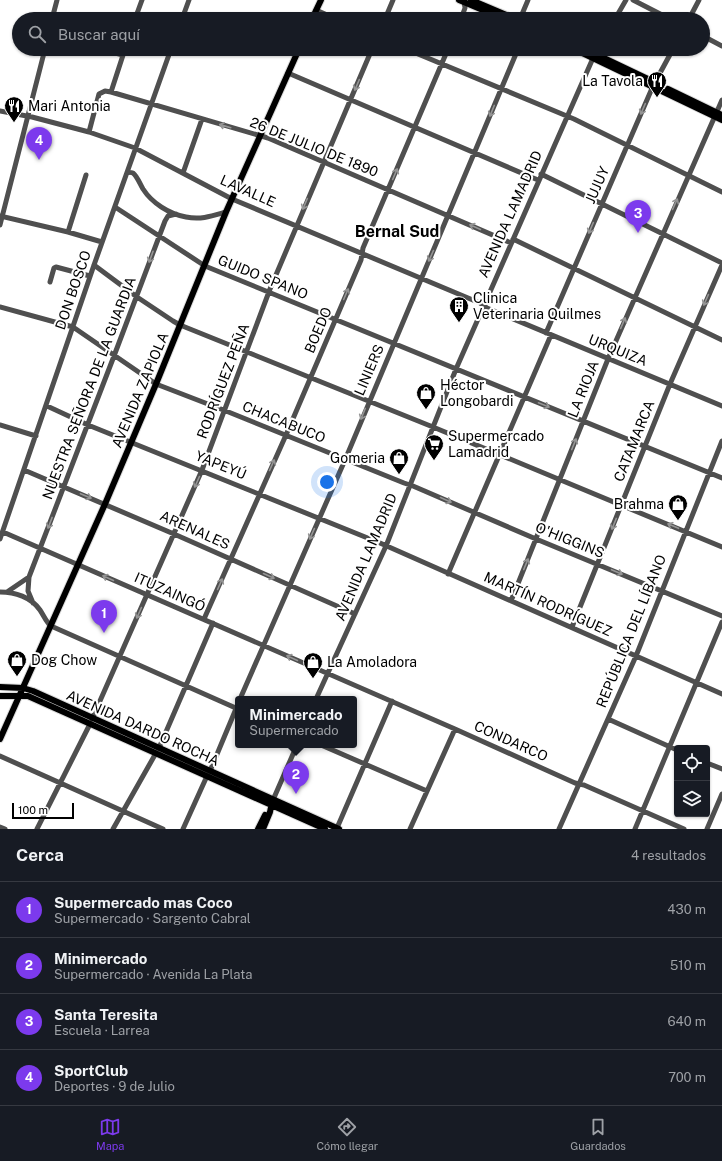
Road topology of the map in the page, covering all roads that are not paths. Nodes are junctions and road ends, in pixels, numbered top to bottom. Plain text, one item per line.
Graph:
1 (57, 0) edge
2 (142, 0) edge
3 (189, 0) edge
4 (321, 0) edge
5 (393, 0) edge
6 (528, 0) edge
7 (626, 0) edge
8 (633, 0) edge
9 (699, 0) edge
10 (464, 1) edge
11 (316, 10) joint
12 (54, 12) edge
13 (138, 12) edge
14 (185, 12) edge
15 (320, 12) edge
16 (388, 12) edge
17 (464, 12) edge
18 (488, 12) edge
19 (496, 12) edge
20 (523, 12) edge
21 (618, 12) edge
22 (656, 12) edge
23 (693, 12) edge
24 (710, 40) edge
25 (722, 46) edge
26 (43, 56) edge
27 (123, 56) edge
28 (168, 56) edge
29 (296, 56) edge
30 (369, 56) edge
31 (423, 56) edge
32 (445, 56) edge
33 (515, 56) edge
34 (594, 56) edge
35 (601, 56) edge
36 (669, 56) edge
37 (442, 64) junction
38 (288, 73) junction
39 (654, 84) junction
40 (501, 89) junction
41 (111, 92) junction
42 (350, 100) junction
43 (722, 100) edge
44 (150, 105) junction
45 (0, 111) edge
46 (718, 114) edge
47 (28, 116) junction
48 (566, 116) junction
49 (202, 119) junction
50 (722, 120) edge
51 (415, 127) junction
52 (89, 132) junction
53 (259, 136) junction
54 (628, 145) junction
55 (135, 148) junction
56 (475, 153) junction
57 (131, 161) junction
58 (323, 162) junction
59 (127, 173) junction
60 (183, 173) junction
61 (86, 175) dead end
62 (688, 175) junction
63 (135, 176) junction
64 (540, 177) junction
65 (388, 190) junction
66 (722, 192) edge
67 (232, 199) junction
68 (602, 204) junction
69 (115, 207) junction
70 (226, 212) junction
71 (176, 214) junction
72 (449, 215) junction
73 (1, 216) edge
74 (0, 225) edge
75 (296, 226) junction
76 (68, 232) junction
77 (662, 234) junction
78 (159, 236) junction
79 (512, 241) junction
80 (102, 242) junction
81 (362, 254) junction
82 (722, 264) edge
83 (94, 265) junction
84 (205, 266) junction
85 (574, 269) junction
86 (90, 276) junction
87 (421, 279) junction
88 (50, 282) dead end
89 (269, 292) junction
90 (137, 296) junction
91 (634, 298) junction
92 (483, 306) junction
93 (0, 307) edge
94 (335, 320) junction
95 (183, 326) junction
96 (694, 326) junction
97 (73, 327) junction
98 (548, 334) junction
99 (722, 340) edge
100 (394, 344) junction
101 (248, 351) junction
102 (114, 356) junction
103 (608, 359) junction
104 (456, 369) junction
105 (310, 378) junction
106 (156, 384) junction
107 (670, 384) junction
108 (525, 397) junction
109 (369, 401) junction
110 (47, 406) junction
111 (722, 406) edge
112 (226, 411) junction
113 (583, 421) junction
114 (88, 424) junction
115 (0, 425) edge
116 (433, 427) junction
117 (286, 435) junction
118 (36, 436) junction
119 (722, 441) edge
120 (131, 442) junction
121 (645, 446) junction
122 (500, 455) junction
123 (345, 460) junction
124 (24, 470) junction
125 (202, 470) junction
126 (709, 472) junction
127 (722, 478) edge
128 (560, 479) junction
129 (410, 485) junction
130 (64, 486) junction
131 (260, 493) junction
132 (105, 504) junction
133 (622, 505) junction
134 (474, 513) junction
135 (319, 519) junction
136 (685, 531) junction
137 (3, 532) junction
138 (174, 534) junction
139 (0, 539) edge
140 (536, 539) junction
141 (386, 546) junction
142 (722, 547) edge
143 (40, 548) junction
144 (231, 559) junction
145 (78, 564) junction
146 (597, 564) junction
147 (448, 574) junction
148 (29, 577) junction
149 (290, 585) junction
150 (662, 591) junction
151 (0, 592) edge
152 (7, 592) junction
153 (147, 595) junction
154 (511, 600) junction
155 (33, 603) junction
156 (355, 614) junction
157 (722, 616) edge
158 (204, 619) junction
159 (722, 622) edge
160 (212, 623) junction
161 (51, 626) junction
162 (572, 627) junction
163 (264, 646) junction
164 (120, 656) junction
165 (636, 656) junction
166 (328, 673) junction
167 (697, 683) junction
168 (186, 686) junction
169 (0, 687) edge
170 (23, 688) junction
171 (722, 694) edge
172 (20, 695) junction
173 (0, 696) edge
174 (241, 696) edge
175 (317, 696) edge
176 (392, 701) junction
177 (235, 706) edge
178 (235, 712) edge
179 (608, 719) junction
180 (91, 721) junction
181 (455, 729) junction
182 (0, 739) edge
183 (670, 747) junction
184 (296, 748) edge
185 (328, 748) edge
186 (674, 749) edge
187 (158, 750) junction
188 (0, 756) edge
189 (364, 764) junction
190 (710, 764) edge
191 (722, 769) edge
192 (209, 774) junction
193 (60, 783) junction
194 (578, 784) junction
195 (427, 790) junction
196 (722, 794) edge
197 (272, 803) junction
198 (123, 811) junction
199 (643, 811) junction
200 (0, 827) edge
201 (338, 828) edge
202 (4, 829) edge
203 (37, 829) edge
204 (113, 829) edge
205 (163, 829) edge
206 (183, 829) edge
207 (258, 829) edge
208 (263, 829) edge
209 (325, 829) edge
210 (410, 829) edge
211 (558, 829) edge
212 (635, 829) edge
213 (684, 829) edge
214 (707, 829) edge

1 - 12 street
2 - 13 street
3 - 14 street
4 - 11 main road
5 - 16 street
6 - 20 street
7 - 21 street
8 - 22 street
9 - 23 street
10 - 17 street
10 - 18 main road
10 - 19 main road
11 - 15 street
24 - 25 street
26 - 47 street
27 - 41 street
28 - 44 street, DON BOSCO
29 - 38 main road, AVENIDA ZAPIOLA
30 -> 42 street, RODRÍGUEZ PEÑA
31 - 37 street
32 - 37 street, BOEDO
33 - 40 street, LINIERS
34 - 48 street, AVENIDA LAMADRID
35 - 39 main road
36 - 39 street, JUJUY
37 - 40 street
37 - 51 street, BOEDO
38 - 42 street
38 - 53 main road, AVENIDA ZAPIOLA
39 - 46 main road
39 -> 54 street, JUJUY
40 - 48 street
40 -> 56 street, LINIERS
41 - 44 street, 26 DE JULIO DE 1890
41 - 52 street, 26 DE JULIO DE 1890
42 - 51 street
42 - 58 street, RODRÍGUEZ PEÑA
43 - 46 street, LA RIOJA
44 - 49 street, 26 DE JULIO DE 1890
44 - 55 street, DON BOSCO
45 - 47 street, LAVALLE
46 - 50 main road
46 - 62 street, LA RIOJA
47 - 52 street, LAVALLE
47 - 73 street
48 - 54 street
48 - 64 street, AVENIDA LAMADRID
53 -> 49 street, 26 DE JULIO DE 1890
49 - 60 street
51 - 56 street
65 -> 51 street, BOEDO
52 - 55 street, LAVALLE
53 - 58 street, 26 DE JULIO DE 1890
53 - 67 main road, AVENIDA ZAPIOLA
54 - 62 street
54 - 68 street, JUJUY
55 - 57 street, DON BOSCO
55 - 60 street, LAVALLE
56 - 64 street
56 - 72 street, LINIERS
57 - 59 street, DON BOSCO
57 - 63 street
58 - 65 street, 26 DE JULIO DE 1890
58 -> 75 street, RODRÍGUEZ PEÑA
59 - 63 street
59 - 69 street, DON BOSCO
60 - 67 street, LAVALLE
61 - 76 street
62 - 66 street
77 -> 62 street, LA RIOJA
63 - 71 street
64 - 68 street
64 - 79 street, AVENIDA LAMADRID
65 - 72 street, 26 DE JULIO DE 1890
65 - 81 street, BOEDO
67 - 70 main road, AVENIDA ZAPIOLA
67 - 75 street, LAVALLE
68 - 77 street
68 -> 85 street, JUJUY
69 - 78 street, GUIDO SPANO
69 - 80 street, DON BOSCO
70 - 71 street
70 - 84 main road, AVENIDA ZAPIOLA
71 - 78 street, NUESTRA SEÑORA DE LA GUARDIA
79 -> 72 street, 26 DE JULIO DE 1890
72 -> 87 street, LINIERS
73 - 74 street
73 - 76 street
75 - 81 street, LAVALLE
75 - 89 street, RODRÍGUEZ PEÑA
76 - 80 street
77 - 82 street
77 - 91 street, LA RIOJA
78 - 84 street, GUIDO SPANO
78 -> 90 street, NUESTRA SEÑORA DE LA GUARDIA
79 - 85 street, 26 DE JULIO DE 1890
79 - 92 street, AVENIDA LAMADRID
80 - 83 street, DON BOSCO
81 - 87 street, LAVALLE
94 -> 81 street, BOEDO
82 -> 96 street, CATAMARCA
83 - 86 street, DON BOSCO
83 - 90 street
84 - 89 street, GUIDO SPANO
84 - 95 main road, AVENIDA ZAPIOLA
85 - 91 street, 26 DE JULIO DE 1890
85 - 98 street, JUJUY
86 - 88 street
86 - 97 street, DON BOSCO
87 - 92 street, LAVALLE
87 - 100 street, LINIERS
89 - 94 street, GUIDO SPANO
89 - 101 street, RODRÍGUEZ PEÑA
90 - 95 street
90 - 102 street, NUESTRA SEÑORA DE LA GUARDIA
91 - 96 street, 26 DE JULIO DE 1890
103 -> 91 street, LA RIOJA
92 - 98 street, URQUIZA
92 - 104 street, AVENIDA LAMADRID
93 - 97 street, CHACABUCO
94 - 100 street, GUIDO SPANO
94 - 105 street, BOEDO
95 - 101 street
95 - 106 main road, AVENIDA ZAPIOLA
96 - 99 street, 26 DE JULIO DE 1890
96 - 107 street, CATAMARCA
97 - 102 street, CHACABUCO
97 - 110 street, DON BOSCO
98 - 103 street, URQUIZA
98 - 108 street, JUJUY
100 - 104 street, GUIDO SPANO
100 - 109 street, LINIERS
101 - 105 street
101 - 112 street, RODRÍGUEZ PEÑA
102 - 106 street, CHACABUCO
102 - 114 street, NUESTRA SEÑORA DE LA GUARDIA
103 - 107 street, URQUIZA
103 - 113 street, LA RIOJA
104 - 108 street, GUIDO SPANO
104 - 116 street, AVENIDA LAMADRID
105 - 109 street
105 - 117 street, BOEDO
106 - 112 street, CHACABUCO
106 - 120 main road, AVENIDA ZAPIOLA
107 - 111 street, URQUIZA
107 - 121 street, CATAMARCA
108 -> 113 street, GUIDO SPANO
108 - 122 street, JUJUY
109 - 116 street
109 -> 123 street, LINIERS
110 - 114 street, YAPEYÚ
110 - 118 street, DON BOSCO
112 - 117 street, CHACABUCO
112 - 125 street, RODRÍGUEZ PEÑA
113 - 121 street, GUIDO SPANO
128 -> 113 street, LA RIOJA
114 - 120 street, YAPEYÚ
114 - 130 street, NUESTRA SEÑORA DE LA GUARDIA
115 - 118 street
116 - 122 street
116 - 129 street, AVENIDA LAMADRID
117 - 123 street, CHACABUCO
131 -> 117 street, BOEDO
118 - 124 street, DON BOSCO
119 - 126 street, REPÚBLICA DEL LÍBANO
120 - 125 street, YAPEYÚ
120 - 132 main road, AVENIDA ZAPIOLA
121 - 126 street, GUIDO SPANO
121 - 133 street, CATAMARCA
122 - 128 street
122 - 134 street, JUJUY
123 - 129 street, CHACABUCO
123 - 135 street, LINIERS
124 - 130 street, ARENALES
124 - 137 street, DON BOSCO
125 - 131 street, YAPEYÚ
125 -> 138 street, RODRÍGUEZ PEÑA
126 - 127 street, GUIDO SPANO
126 - 136 street, REPÚBLICA DEL LÍBANO
128 - 133 street
128 - 140 street, LA RIOJA
129 -> 134 street, O'HIGGINS
129 - 141 street, AVENIDA LAMADRID
130 -> 132 street, ARENALES
130 -> 143 street, NUESTRA SEÑORA DE LA GUARDIA
131 - 135 street, YAPEYÚ
131 - 144 street, BOEDO
132 - 138 street, ARENALES
132 - 145 main road, AVENIDA ZAPIOLA
136 -> 133 street
133 -> 146 street, CATAMARCA
134 - 140 street, O'HIGGINS
134 - 147 street, JUJUY
135 - 141 street, YAPEYÚ
135 -> 149 street, LINIERS
136 - 142 street
136 - 150 street, REPÚBLICA DEL LÍBANO
137 - 139 street, DON BOSCO
137 - 143 street, ITUZAINGÓ
138 - 144 street, ARENALES
138 - 153 street, RODRÍGUEZ PEÑA
140 - 146 street, O'HIGGINS
154 -> 140 street, LA RIOJA
141 - 147 street, MARTÍN RODRÍGUEZ
141 - 156 street, AVENIDA LAMADRID
143 - 145 street, ITUZAINGÓ
143 - 148 street, NUESTRA SEÑORA DE LA GUARDIA
144 -> 149 street, ARENALES
158 -> 144 street, BOEDO
153 -> 145 street, ITUZAINGÓ
145 - 161 main road, AVENIDA ZAPIOLA
146 -> 150 street, O'HIGGINS
146 - 162 street, CATAMARCA
147 - 154 street, MARTÍN RODRÍGUEZ
148 - 152 street
148 - 155 street, NUESTRA SEÑORA DE LA GUARDIA
149 - 156 street, ARENALES
149 - 163 street, LINIERS
150 - 157 street, O'HIGGINS
150 - 165 street, REPÚBLICA DEL LÍBANO
151 - 152 street
152 - 155 street
153 - 158 street, ITUZAINGÓ
153 -> 164 street, RODRÍGUEZ PEÑA
154 - 162 street, MARTÍN RODRÍGUEZ
155 - 161 street
156 - 166 street, AVENIDA LAMADRID
158 - 160 street, ITUZAINGÓ
159 - 167 street
160 - 163 street, ITUZAINGÓ
160 - 168 street
161 - 164 street
161 - 170 main road, AVENIDA ZAPIOLA
162 - 165 street, MARTÍN RODRÍGUEZ
166 -> 163 street, ITUZAINGÓ
163 - 174 street, LINIERS
164 - 168 street
164 - 180 street, RODRÍGUEZ PEÑA
165 - 167 street, MARTÍN RODRÍGUEZ
165 - 179 street, REPÚBLICA DEL LÍBANO
166 - 175 street, AVENIDA LAMADRID
166 - 176 street, CONDARCO
167 - 171 street, MARTÍN RODRÍGUEZ
167 - 183 street
168 - 177 street
168 - 187 street
169 - 170 main road, AVENIDA DARDO ROCHA
170 - 172 main road, AVENIDA ZAPIOLA
170 - 180 main road, AVENIDA DARDO ROCHA
172 - 173 main road, AVENIDA DARDO ROCHA
172 - 180 main road, AVENIDA DARDO ROCHA
172 - 182 main road, AVENIDA ZAPIOLA
176 - 181 street, CONDARCO
176 - 189 street
178 - 192 street
179 - 183 street
179 - 194 street, REPÚBLICA DEL LÍBANO
180 - 187 main road, AVENIDA DARDO ROCHA
180 - 193 street, RODRÍGUEZ PEÑA
181 - 194 street, CONDARCO
181 - 195 street
183 - 186 street
183 - 199 street
184 - 197 street
185 - 189 street
187 - 192 main road, AVENIDA DARDO ROCHA
187 - 198 street
188 - 193 street
189 - 195 street
189 - 201 street
190 - 191 street
192 - 197 main road, AVENIDA DARDO ROCHA
192 - 206 street
193 - 198 street
193 - 203 street, RODRÍGUEZ PEÑA
194 - 199 street, CONDARCO
194 - 211 street, REPÚBLICA DEL LÍBANO
195 - 210 street
196 - 214 street
197 - 201 main road
197 - 207 main road
197 - 208 main road
197 - 209 main road
198 - 204 street
198 - 205 street
199 - 212 street
199 - 213 street, CONDARCO
200 - 202 street

